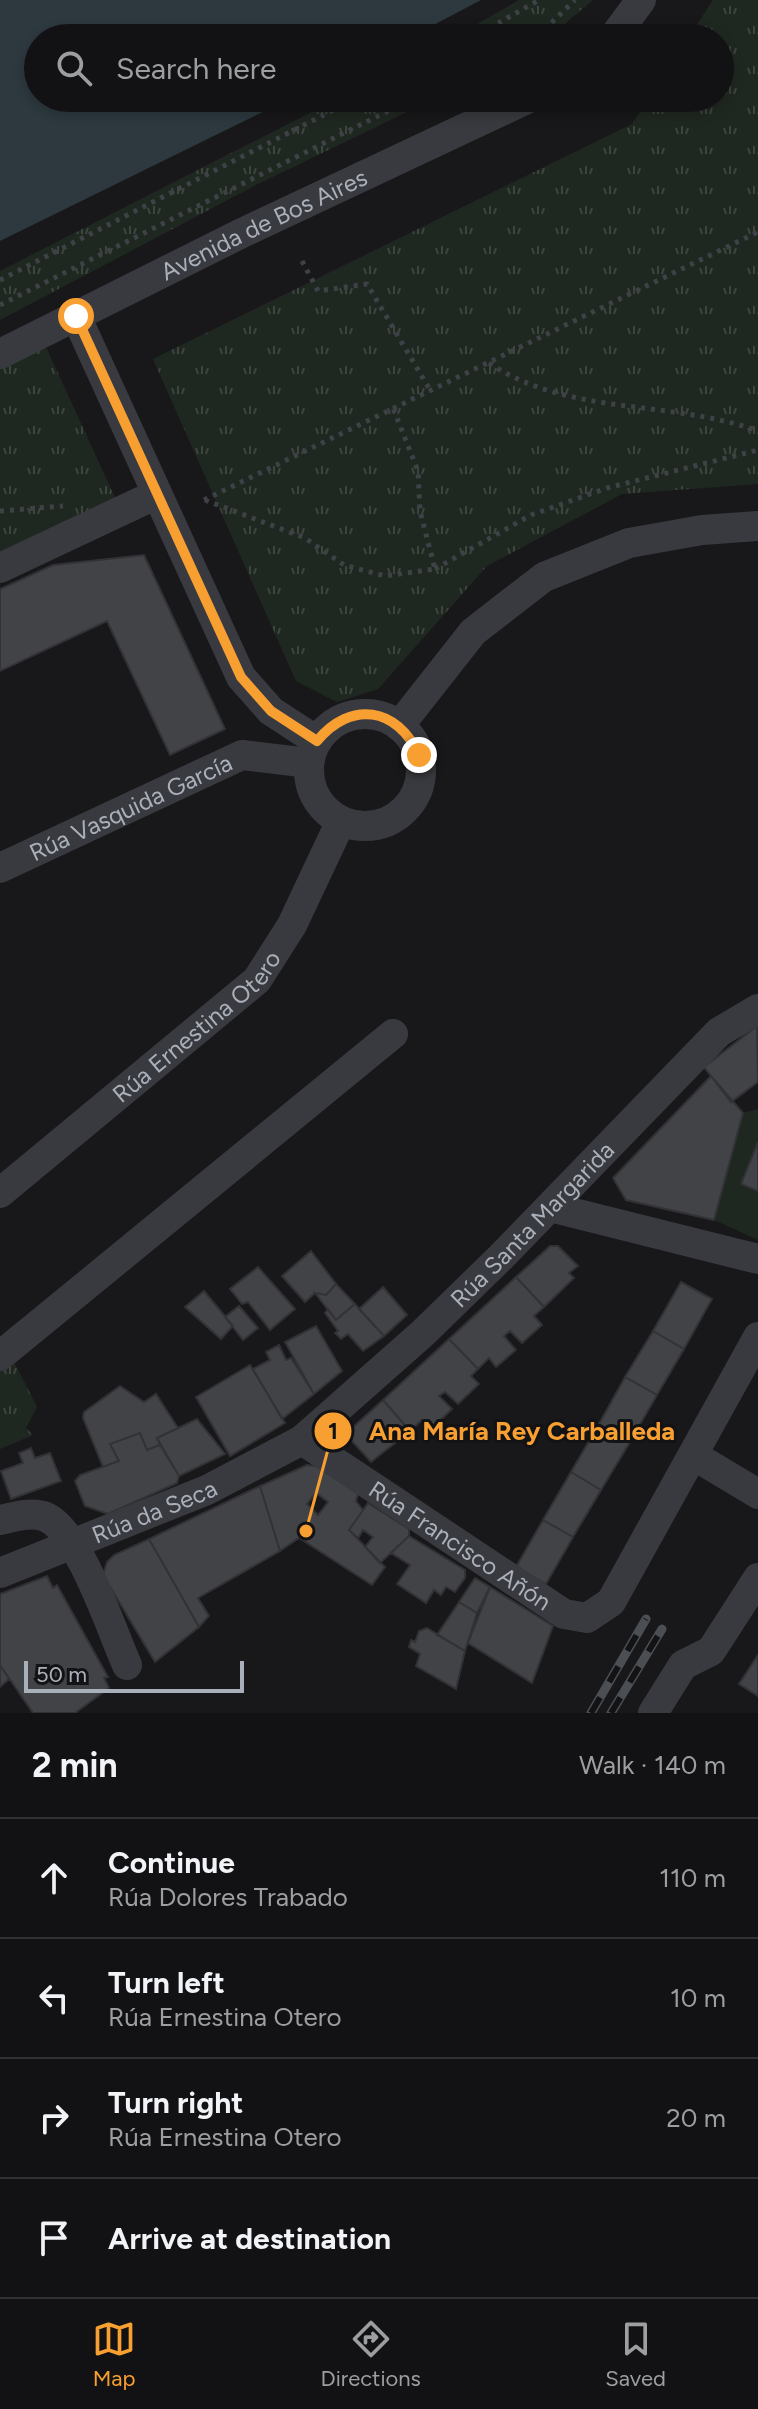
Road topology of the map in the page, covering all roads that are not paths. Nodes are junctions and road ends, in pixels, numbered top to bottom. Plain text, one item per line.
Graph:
1 (641, 0) edge
2 (623, 24) edge
3 (500, 112) edge
4 (76, 316) junction
5 (0, 354) edge
6 (157, 494) junction
7 (758, 526) edge
8 (0, 568) edge
9 (399, 726) junction
10 (313, 752) junction
11 (341, 821) junction
12 (0, 868) edge
13 (758, 1009) edge
14 (393, 1034) dead end
15 (0, 1192) edge
16 (550, 1207) junction
17 (758, 1259) edge
18 (758, 1337) edge
19 (0, 1356) edge
20 (302, 1440) junction
21 (693, 1455) junction
22 (758, 1494) edge
23 (0, 1520) edge
24 (74, 1545) junction
25 (0, 1573) edge
26 (758, 1578) edge
27 (127, 1665) dead end
28 (653, 1713) edge

1 - 2 street
3 - 4 street, Avenida de Bos Aires
4 - 5 street, Avenida de Bos Aires
4 - 6 street
6 - 8 street
6 - 10 street
7 - 9 street
9 - 10 street
9 - 11 street
10 - 11 street
10 - 12 street, Rúa Vasquida García
11 - 15 street, Rúa Ernestina Otero
13 - 16 street, Rúa Santa Margarida
14 - 19 street
16 - 17 street
16 - 20 street, Rúa Santa Margarida
18 - 21 street, Rúa Francisco Añón
20 - 21 street, Rúa Francisco Añón
20 - 24 street, Rúa da Seca
21 - 22 street
23 - 24 street
24 - 25 street, Rúa da Seca
24 - 27 street
26 - 28 street

